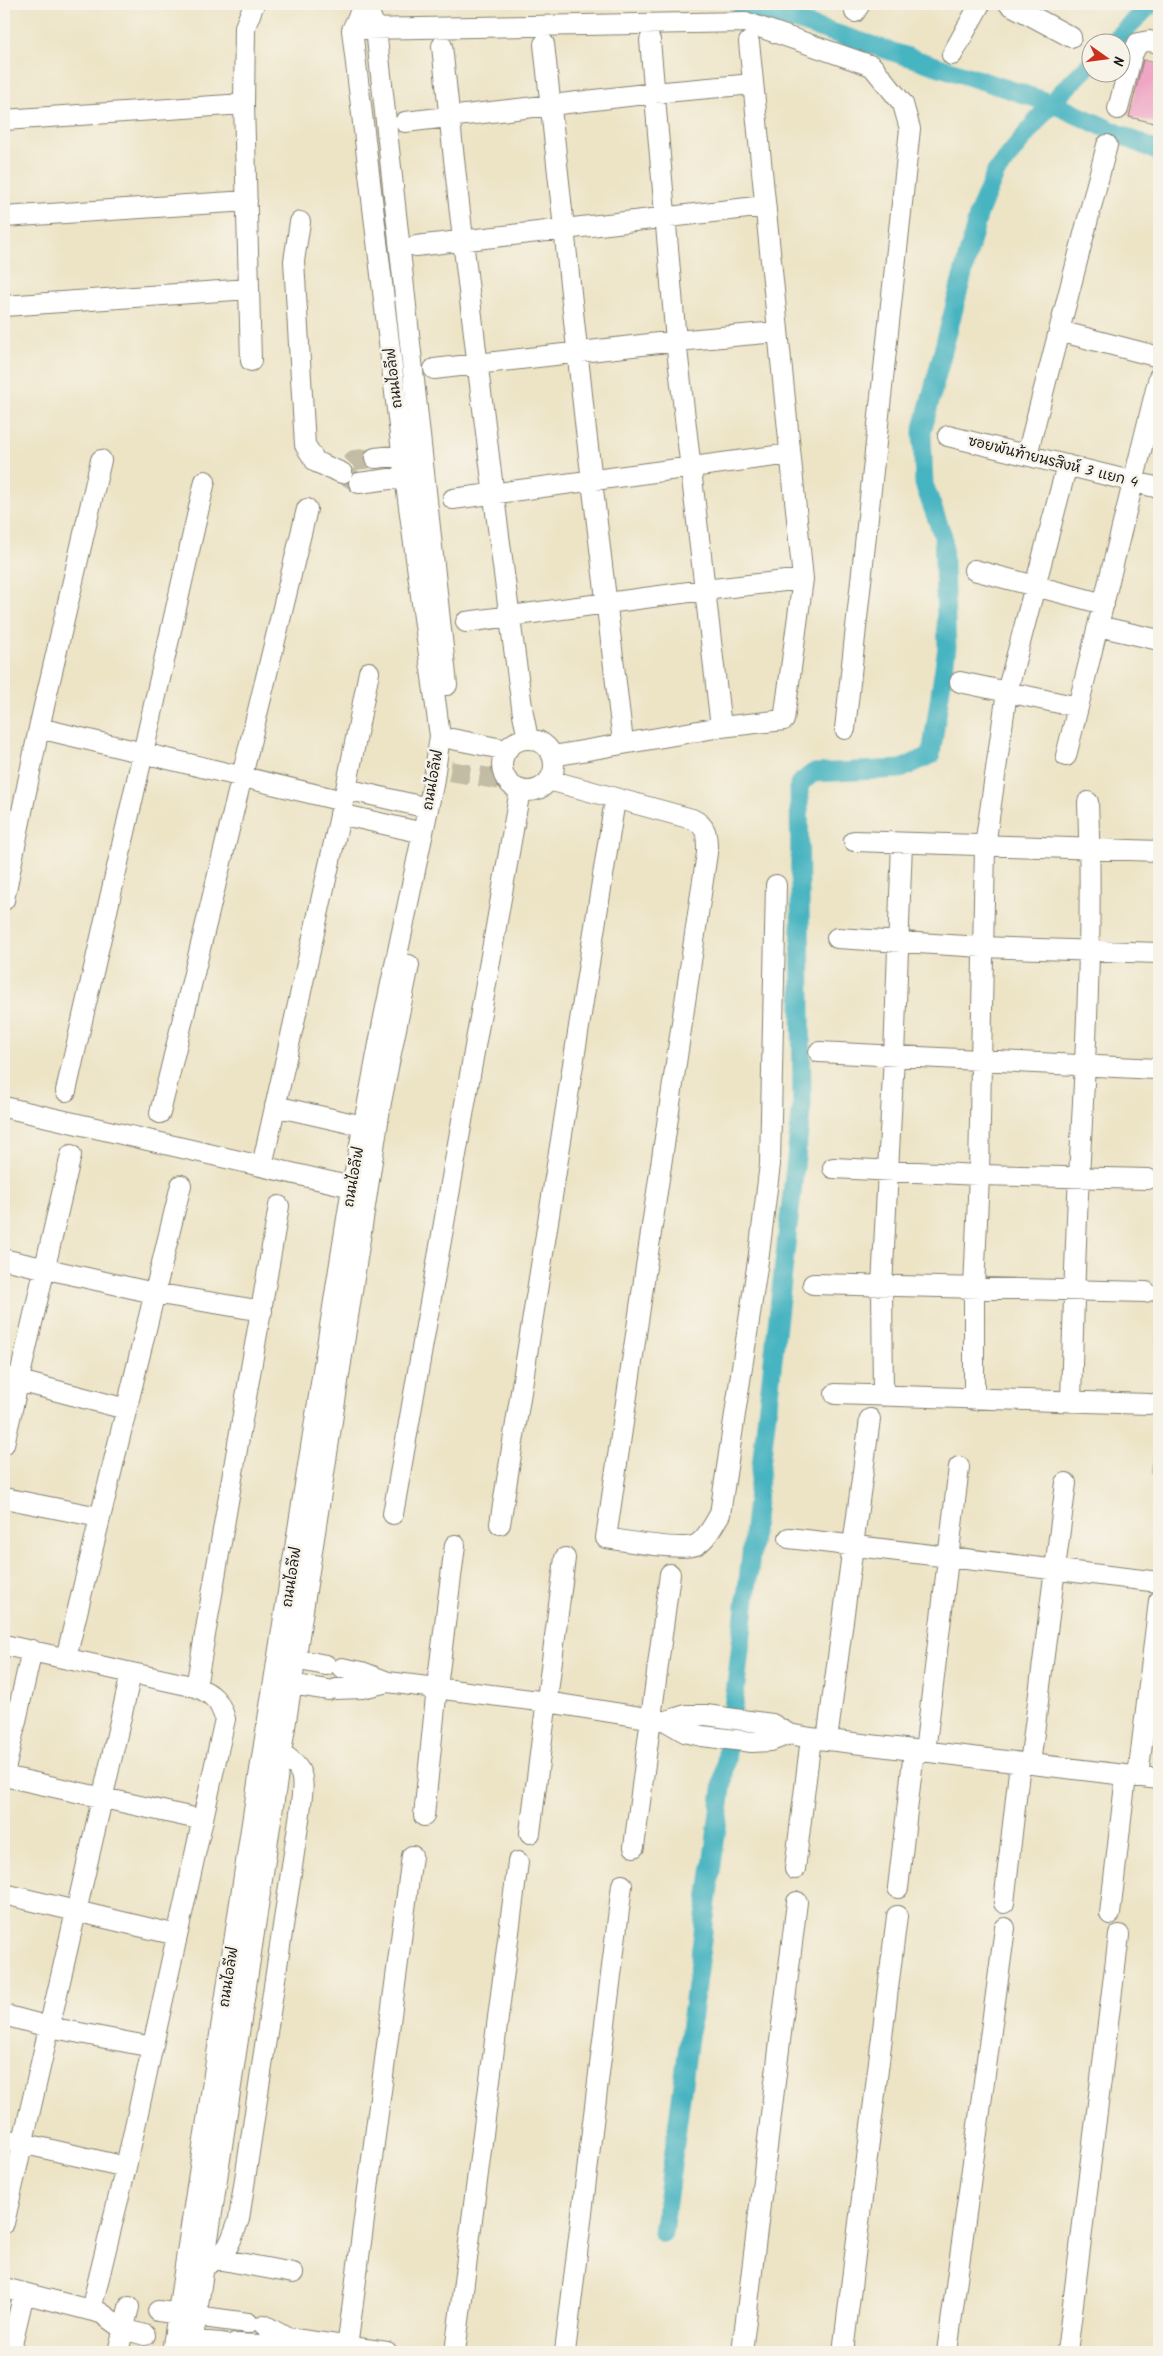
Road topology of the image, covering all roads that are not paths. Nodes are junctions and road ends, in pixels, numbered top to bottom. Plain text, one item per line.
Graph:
1 (254, 4) edge
2 (364, 4) edge
3 (980, 4) edge
4 (1009, 4) edge
5 (376, 29) junction
6 (352, 30) junction
7 (1071, 37) dead end
8 (650, 40) dead end
9 (749, 42) dead end
10 (1159, 43) edge
11 (544, 44) dead end
12 (442, 46) dead end
13 (952, 55) dead end
14 (753, 84) junction
15 (654, 93) junction
16 (244, 104) junction
17 (551, 105) junction
18 (1118, 109) dead end
19 (450, 118) junction
20 (4, 120) edge
21 (405, 122) dead end
22 (1107, 145) dead end
23 (247, 201) junction
24 (765, 206) junction
25 (4, 217) edge
26 (664, 217) junction
27 (300, 222) dead end
28 (563, 229) junction
29 (462, 240) junction
30 (416, 246) dead end
31 (249, 289) junction
32 (4, 306) edge
33 (1059, 331) junction
34 (777, 332) junction
35 (676, 341) junction
36 (579, 352) junction
37 (1159, 357) edge
38 (251, 361) dead end
39 (477, 364) junction
40 (434, 369) dead end
41 (1159, 377) edge
42 (948, 436) dead end
43 (790, 454) junction
44 (403, 455) junction
45 (1027, 455) junction
46 (376, 458) tunnel mouth
47 (101, 460) dead end
48 (1067, 465) junction
49 (689, 468) junction
50 (405, 477) junction
51 (205, 481) dead end
52 (592, 481) junction
53 (1134, 482) junction
54 (1159, 488) edge
55 (493, 494) junction
56 (453, 499) dead end
57 (307, 509) dead end
58 (974, 570) dead end
59 (803, 579) junction
60 (1035, 586) junction
61 (704, 590) junction
62 (1104, 604) junction
63 (605, 605) junction
64 (509, 616) junction
65 (466, 622) dead end
66 (1098, 626) junction
67 (1159, 640) edge
68 (369, 672) dead end
69 (960, 682) dead end
70 (1007, 692) junction
71 (1078, 707) junction
72 (722, 727) junction
73 (39, 728) junction
74 (845, 729) dead end
75 (452, 739) junction
76 (528, 739) junction
77 (623, 742) junction
78 (507, 750) junction
79 (142, 752) junction
80 (553, 756) junction
81 (1066, 756) dead end
82 (243, 777) junction
83 (550, 780) junction
84 (520, 790) junction
85 (615, 800) junction
86 (343, 801) junction
87 (1088, 802) dead end
88 (428, 808) junction
89 (423, 833) junction
90 (854, 841) dead end
91 (902, 843) junction
92 (985, 846) junction
93 (1090, 849) junction
94 (1159, 851) edge
95 (776, 885) dead end
96 (4, 900) edge
97 (837, 938) dead end
98 (900, 942) junction
99 (982, 947) junction
100 (1088, 951) junction
101 (1159, 953) edge
102 (819, 1052) dead end
103 (894, 1056) junction
104 (981, 1060) junction
105 (1086, 1065) junction
106 (1156, 1069) dead end
107 (66, 1091) dead end
108 (275, 1106) junction
109 (4, 1107) edge
110 (160, 1113) dead end
111 (364, 1126) junction
112 (71, 1155) dead end
113 (262, 1166) junction
114 (833, 1168) dead end
115 (888, 1171) junction
116 (980, 1175) junction
117 (1079, 1178) junction
118 (1148, 1179) dead end
119 (181, 1185) dead end
120 (352, 1187) junction
121 (280, 1206) dead end
122 (7, 1260) dead end
123 (44, 1269) junction
124 (814, 1284) dead end
125 (882, 1286) junction
126 (974, 1288) junction
127 (1074, 1290) junction
128 (1146, 1292) dead end
129 (154, 1293) junction
130 (262, 1310) junction
131 (11, 1379) edge
132 (835, 1394) dead end
133 (883, 1396) junction
134 (974, 1400) junction
135 (1071, 1402) junction
136 (1149, 1404) dead end
137 (126, 1409) junction
138 (870, 1419) dead end
139 (4, 1444) edge
140 (959, 1467) dead end
141 (1066, 1483) dead end
142 (4, 1498) edge
143 (394, 1514) dead end
144 (99, 1518) junction
145 (500, 1524) dead end
146 (789, 1538) dead end
147 (455, 1545) dead end
148 (853, 1545) junction
149 (948, 1557) junction
150 (565, 1558) dead end
151 (1055, 1569) junction
152 (670, 1574) dead end
153 (1159, 1582) edge
154 (1159, 1601) edge
155 (4, 1645) edge
156 (32, 1650) junction
157 (66, 1658) junction
158 (287, 1658) junction
159 (131, 1674) junction
160 (388, 1682) junction
161 (283, 1683) junction
162 (196, 1687) junction
163 (437, 1687) junction
164 (547, 1702) junction
165 (658, 1719) junction
166 (789, 1734) junction
167 (819, 1739) junction
168 (920, 1751) junction
169 (280, 1753) junction
170 (1025, 1764) junction
171 (4, 1775) edge
172 (1132, 1776) junction
173 (1159, 1780) edge
174 (102, 1799) junction
175 (424, 1816) dead end
176 (203, 1820) junction
177 (530, 1833) dead end
178 (634, 1848) dead end
179 (412, 1856) dead end
180 (518, 1862) dead end
181 (796, 1869) dead end
182 (622, 1885) dead end
183 (898, 1888) dead end
184 (4, 1894) edge
185 (798, 1902) dead end
186 (1004, 1903) dead end
187 (76, 1911) junction
188 (1110, 1914) dead end
189 (897, 1916) dead end
190 (1005, 1928) dead end
191 (177, 1935) junction
192 (1119, 1935) dead end
193 (4, 2015) edge
194 (49, 2027) junction
195 (152, 2047) junction
196 (13, 2141) edge
197 (126, 2167) junction
198 (4, 2223) edge
199 (210, 2263) junction
200 (293, 2273) dead end
201 (4, 2288) edge
202 (24, 2293) junction
203 (143, 2309) junction
204 (96, 2312) junction
205 (187, 2315) junction
206 (124, 2329) junction
207 (287, 2338) junction
208 (182, 2346) edge
209 (347, 2348) junction
210 (10, 2352) edge
211 (118, 2352) edge
212 (387, 2352) edge
213 (455, 2352) edge
214 (565, 2352) edge
215 (742, 2352) edge
216 (843, 2352) edge
217 (947, 2352) edge
218 (1067, 2352) edge

1 - 16 street
2 - 5 street, ถนนไอลีฟ
2 - 6 street, ถนนไอลีฟ
3 - 13 street
4 - 7 street
5 - 6 street
5 - 74 street
5 - 75 street, ถนนไอลีฟ
6 - 44 street, ถนนไอลีฟ
8 - 15 street
9 - 14 street
10 - 18 street
11 - 17 street
12 - 19 street
14 - 15 street
14 - 24 street
15 - 17 street
15 - 26 street
16 - 20 street
16 - 23 street
17 - 19 street
17 - 28 street
19 - 21 street
19 - 29 street
22 - 33 street
23 - 25 street
23 - 31 street
24 - 26 street
24 - 34 street
26 - 28 street
26 - 35 street
27 - 50 street
28 - 29 street
28 - 36 street
29 - 30 street
29 - 39 street
31 - 32 street
31 - 38 street
33 - 37 street
33 - 45 street
34 - 35 street
34 - 43 street
35 - 36 street
35 - 49 street
36 - 39 street
36 - 52 street
39 - 40 street
39 - 55 street
41 - 53 street
42 - 45 street, ซอยพันท้ายนรสิงห์ 3 แยก 4
43 - 49 street
43 - 59 street
44 - 46 street
44 - 50 street, ถนนไอลีฟ
45 - 48 street, ซอยพันท้ายนรสิงห์ 3 แยก 4
47 - 73 street
48 - 53 street, ซอยพันท้ายนรสิงห์ 3 แยก 4
48 - 60 street
49 - 52 street
49 - 61 street
50 - 88 street, ถนนไอลีฟ
51 - 79 street
52 - 55 street
52 - 63 street
53 - 54 street, ซอยพันท้ายนรสิงห์ 3 แยก 4
53 - 62 street
55 - 56 street
55 - 64 street
57 - 82 street
58 - 60 street
59 - 61 street
59 - 72 street
60 - 62 street
60 - 70 street
61 - 63 street
61 - 72 street
62 - 66 street
63 - 64 street
63 - 77 street
64 - 65 street
64 - 76 street
66 - 67 street
66 - 71 street
68 - 86 street
69 - 70 street
70 - 71 street
70 - 92 street
71 - 81 street
72 - 77 street
73 - 79 street
73 - 96 street
75 - 78 street
75 - 158 street, ถนนไอลีฟ
76 - 78 street
76 - 80 street
77 - 80 street
78 - 84 street
79 - 82 street
79 - 107 street
80 - 83 street
82 - 86 street
82 - 110 street
83 - 84 street
83 - 85 street
84 - 143 street
85 - 95 street
85 - 145 street
86 - 88 street
86 - 89 street
86 - 108 street
87 - 93 street
88 - 89 street, ถนนไอลีฟ
89 - 111 street, ถนนไอลีฟ
90 - 91 street
91 - 92 street
91 - 98 street
92 - 93 street
92 - 99 street
93 - 94 street
93 - 100 street
97 - 98 street
98 - 99 street
98 - 103 street
99 - 100 street
99 - 104 street
100 - 101 street
100 - 105 street
102 - 103 street
103 - 104 street
103 - 115 street
104 - 105 street
104 - 116 street
105 - 106 street
105 - 117 street
108 - 111 street
108 - 113 street
109 - 113 street
111 - 120 street, ถนนไอลีฟ
112 - 123 street
113 - 120 street
114 - 115 street
115 - 116 street
115 - 125 street
116 - 117 street
116 - 126 street
117 - 118 street
117 - 127 street
119 - 129 street
120 - 158 street, ถนนไอลีฟ
121 - 130 street
122 - 123 street
123 - 129 street
123 - 131 street
124 - 125 street
125 - 126 street
125 - 133 street
126 - 127 street
126 - 134 street
127 - 128 street
127 - 135 street
129 - 130 street
129 - 137 street
130 - 162 street
131 - 137 street
131 - 139 street
132 - 133 street
133 - 134 street
134 - 135 street
135 - 136 street
137 - 144 street
138 - 148 street
140 - 149 street
141 - 151 street
142 - 144 street
144 - 157 street
146 - 148 street
147 - 163 street
148 - 149 street
148 - 167 street
149 - 151 street
149 - 168 street
150 - 164 street
151 - 153 street
151 - 170 street
152 - 165 street
154 - 172 street
155 - 156 street
156 - 157 street
156 - 171 street
157 - 159 street
158 - 160 street
158 - 161 street, ถนนไอลีฟ
159 - 162 street
159 - 174 street
160 - 161 street
160 - 163 street
161 - 169 street, ถนนไอลีฟ
161 - 205 street, ถนนไอลีฟ
162 - 176 street
163 - 164 street
163 - 175 street
164 - 165 street
164 - 177 street
165 - 166 street
165 - 166 street
165 - 178 street
166 - 167 street
167 - 168 street
167 - 181 street
168 - 170 street
168 - 183 street
169 - 199 street, ถนนไอลีฟ
169 - 199 street
170 - 172 street
170 - 186 street
171 - 174 street
172 - 173 street
172 - 188 street
174 - 176 street
174 - 187 street
176 - 191 street
179 - 209 street
180 - 213 street
182 - 214 street
184 - 187 street
185 - 215 street
187 - 191 street
187 - 194 street
189 - 216 street
190 - 217 street
191 - 195 street
192 - 218 street
193 - 194 street
194 - 195 street
194 - 196 street
195 - 197 street
196 - 197 street
196 - 198 street
197 - 204 street
199 - 200 street
199 - 205 street, ถนนไอลีฟ
201 - 202 street
202 - 204 street
202 - 210 street
203 - 204 street
203 - 205 street
203 - 206 street
204 - 206 street
205 - 207 street
205 - 208 street, ถนนไอลีฟ
206 - 208 street
206 - 211 street
207 - 208 street
207 - 209 street
209 - 212 street

